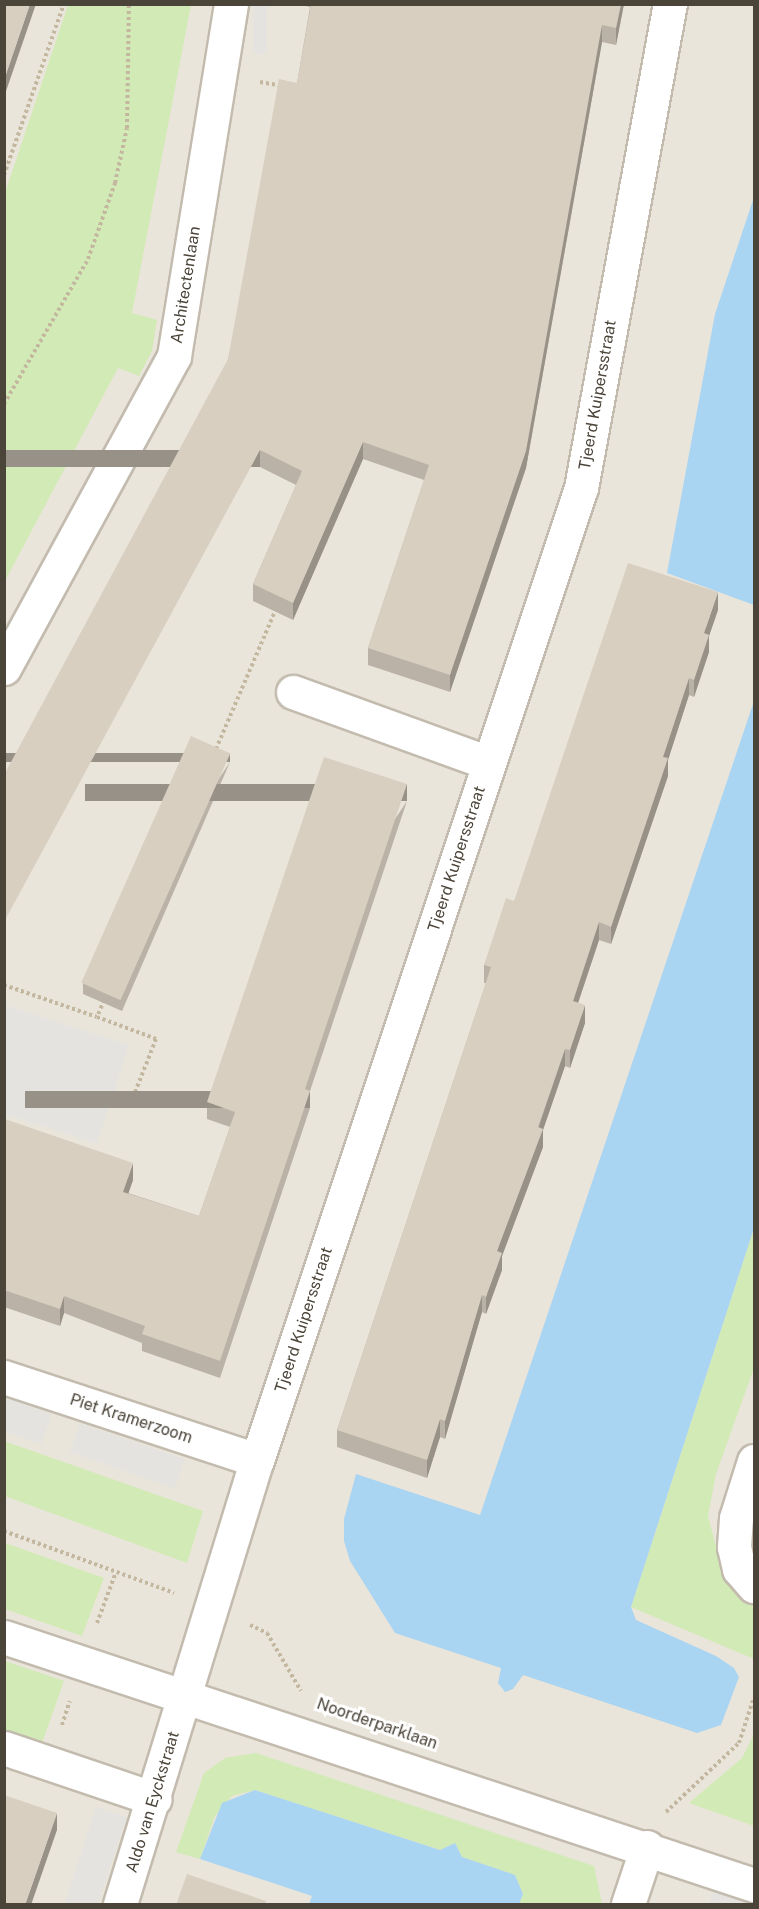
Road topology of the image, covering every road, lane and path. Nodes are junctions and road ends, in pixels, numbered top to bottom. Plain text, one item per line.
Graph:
1 (64, 4) edge
2 (231, 4) edge
3 (670, 4) edge
4 (127, 6) edge
5 (221, 74) junction
6 (289, 87) edge
7 (4, 175) edge
8 (4, 404) edge
9 (280, 600) edge
10 (4, 668) edge
11 (293, 692) dead end
12 (211, 760) edge
13 (489, 763) junction
14 (4, 985) edge
15 (106, 996) edge
16 (97, 1017) junction
17 (132, 1100) dead end
18 (4, 1377) edge
19 (257, 1460) junction
20 (754, 1461) edge
21 (4, 1531) edge
22 (747, 1578) edge
23 (212, 1607) junction
24 (4, 1637) edge
25 (754, 1697) edge
26 (184, 1699) junction
27 (306, 1699) dead end
28 (4, 1748) edge
29 (155, 1800) junction
30 (656, 1809) dead end
31 (666, 1811) junction
32 (676, 1817) dead end
33 (647, 1846) junction
34 (754, 1885) edge
35 (120, 1905) edge
36 (628, 1905) edge

1 - 7 path
2 - 5 street, Architectenlaan
3 - 13 street, Tjeerd Kuipersstraat
4 - 8 path
5 - 6 path
5 - 10 street, Architectenlaan
9 - 12 path
11 - 13 street
13 - 19 street, Tjeerd Kuipersstraat
14 - 16 path
15 - 16 path
16 - 17 path
18 - 19 street, Piet Kramerzoom
19 - 23 street, Tjeerd Kuipersstraat
20 - 22 street
21 - 23 path, Noorderparklaan
23 - 26 street, Tjeerd Kuipersstraat
23 - 27 path, Noorderparklaan
24 - 26 street, Noorderparklaan
25 - 31 path
26 - 29 street, Aldo van Eyckstraat
26 - 33 street, Noorderparklaan
28 - 29 street
29 - 35 street, Aldo van Eyckstraat
30 - 31 path
31 - 32 path
33 - 34 street, Noorderparklaan
33 - 36 street

